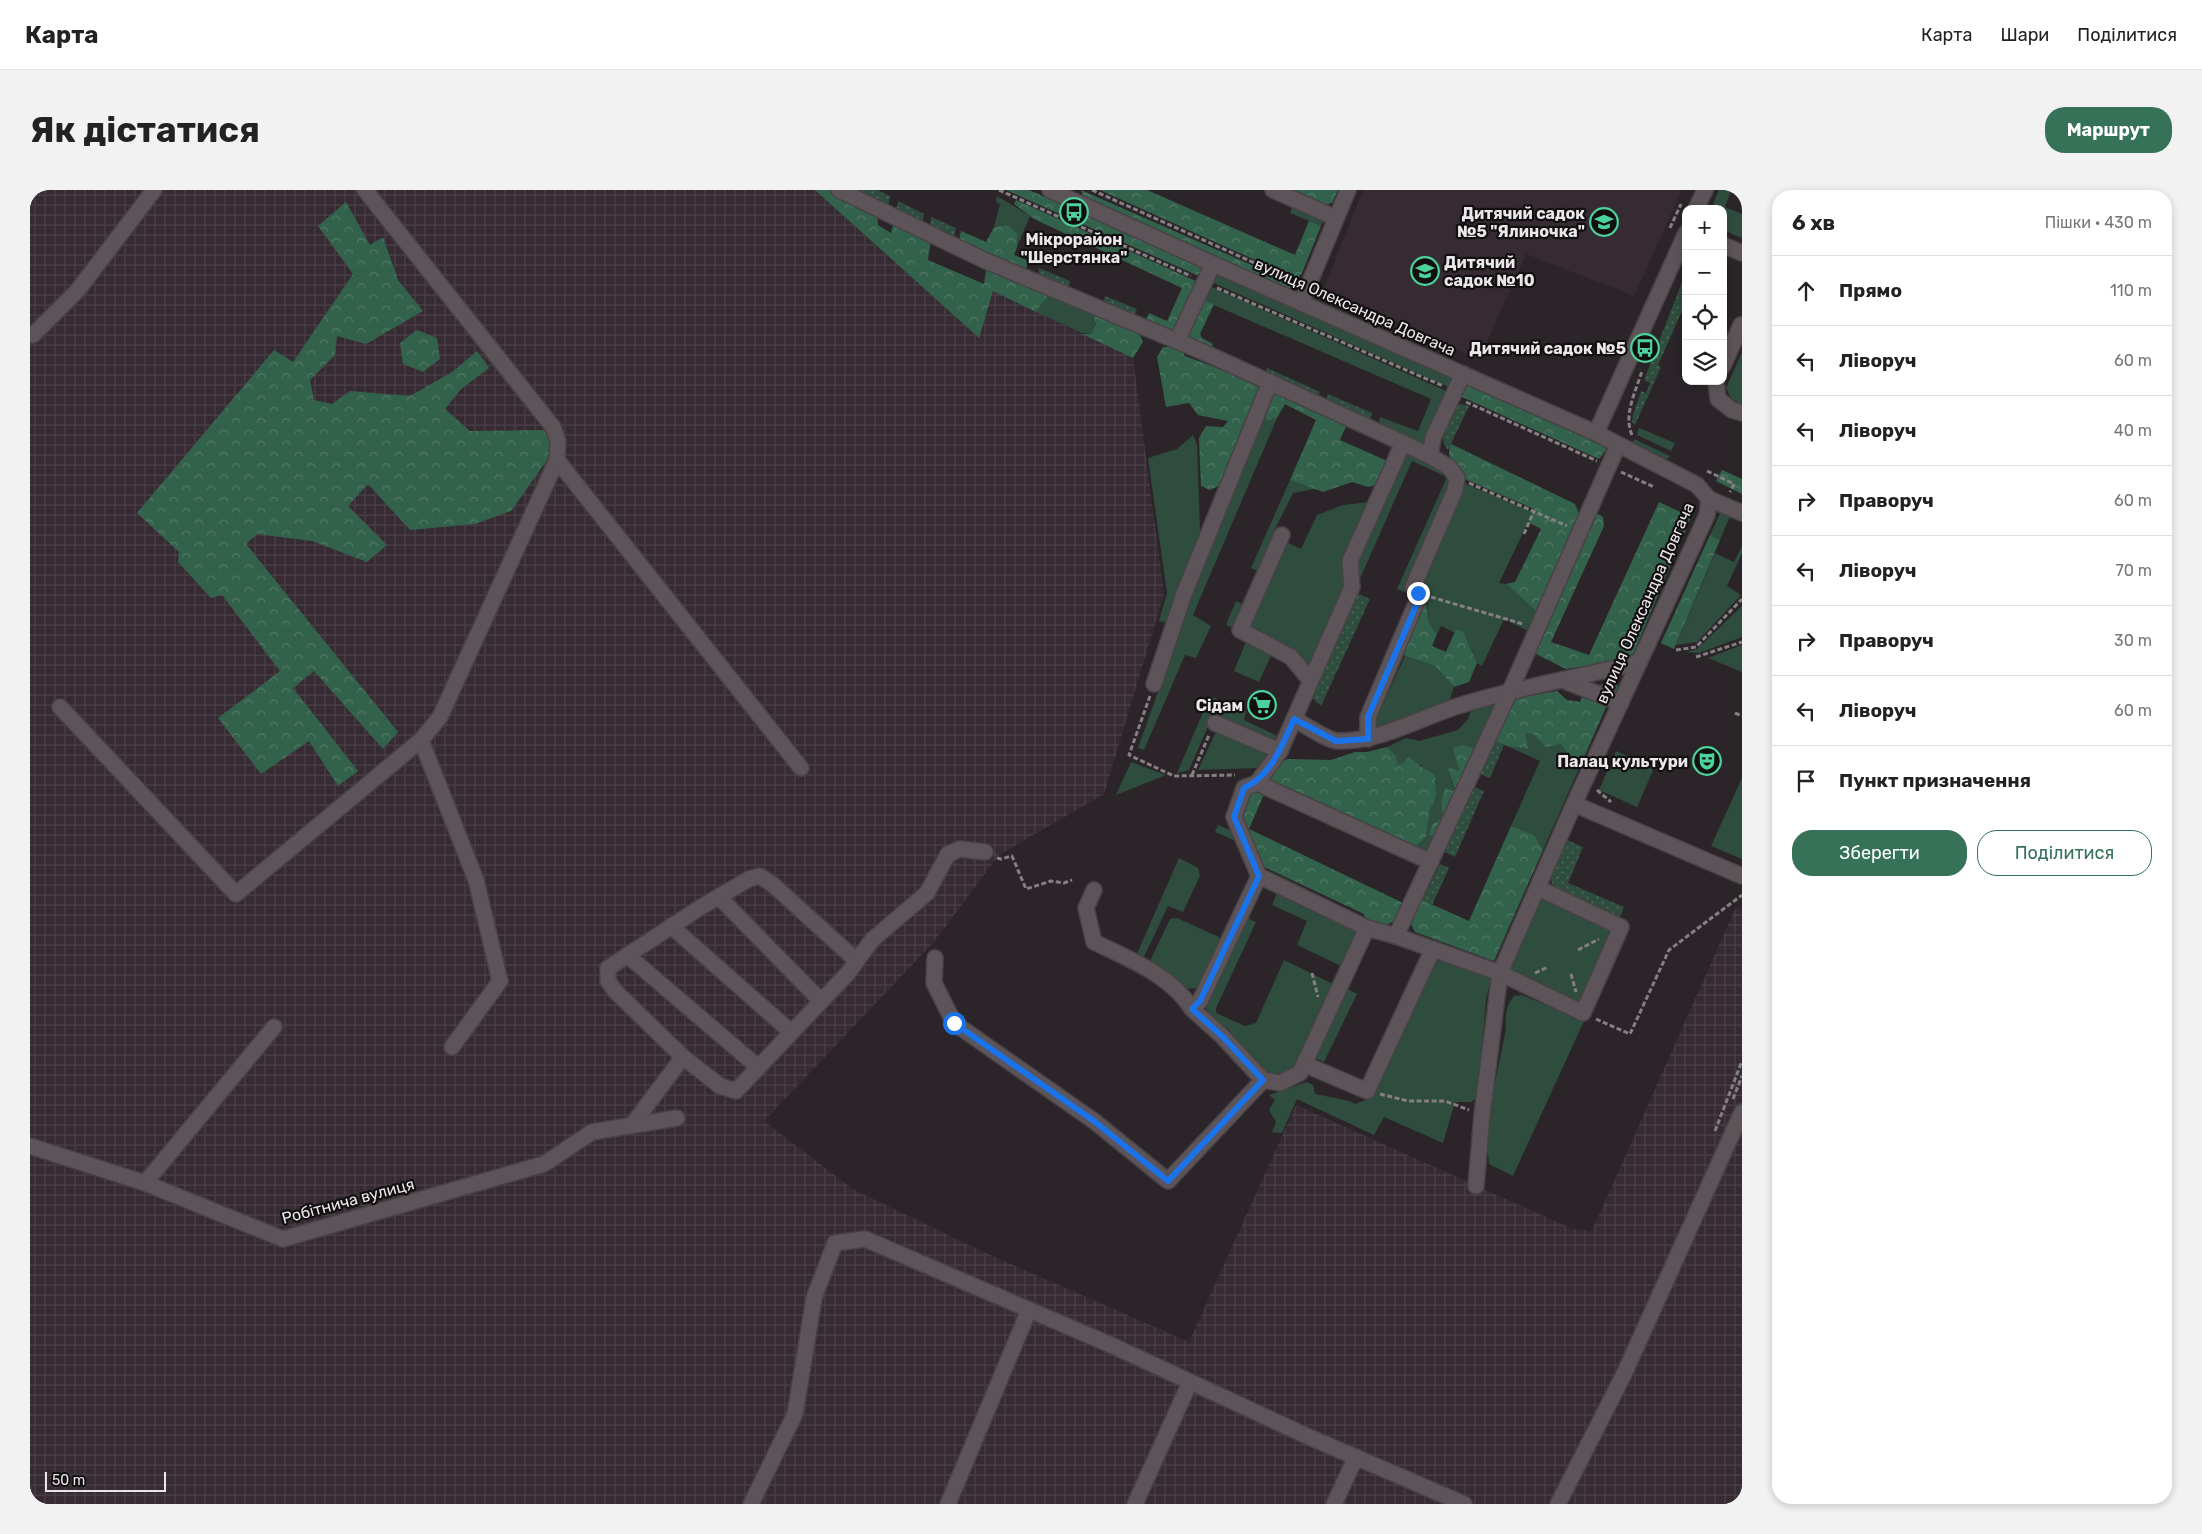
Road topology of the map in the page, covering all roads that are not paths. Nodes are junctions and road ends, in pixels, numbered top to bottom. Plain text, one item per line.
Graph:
1 (154, 190) edge
2 (365, 190) edge
3 (839, 190) edge
4 (1050, 190) edge
5 (1273, 190) edge
6 (1348, 190) edge
7 (1705, 190) edge
8 (1698, 205) edge
9 (1336, 218) junction
10 (1682, 242) edge
11 (1727, 247) edge
12 (1742, 253) edge
13 (1213, 264) junction
14 (1301, 303) junction
15 (1741, 325) dead end
16 (30, 334) edge
17 (1177, 340) junction
18 (1727, 357) edge
19 (1464, 374) junction
20 (1270, 382) junction
21 (1716, 385) edge
22 (1742, 414) edge
23 (1596, 433) junction
24 (1403, 443) junction
25 (1618, 445) junction
26 (1430, 456) junction
27 (557, 460) junction
28 (1709, 499) junction
29 (1742, 513) edge
30 (1282, 535) dead end
31 (1639, 662) junction
32 (1310, 680) junction
33 (1565, 681) junction
34 (1154, 684) road end
35 (1510, 691) junction
36 (1621, 703) junction
37 (60, 707) dead end
38 (1294, 719) junction
39 (1215, 723) road end
40 (1368, 739) junction
41 (421, 740) junction
42 (1280, 751) junction
43 (801, 768) dead end
44 (1257, 782) junction
45 (1574, 804) junction
46 (985, 852) road end
47 (1431, 862) junction
48 (1259, 876) junction
49 (1742, 876) edge
50 (1538, 888) junction
51 (1094, 890) dead end
52 (719, 897) junction
53 (672, 926) junction
54 (1367, 928) junction
55 (1396, 936) junction
56 (1433, 949) junction
57 (627, 956) junction
58 (936, 958) dead end
59 (857, 961) junction
60 (1500, 973) junction
61 (821, 1001) junction
62 (1192, 1009) junction
63 (274, 1027) dead end
64 (792, 1032) junction
65 (452, 1048) dead end
66 (683, 1057) junction
67 (758, 1067) junction
68 (1302, 1069) junction
69 (1263, 1080) junction
70 (1742, 1112) edge
71 (677, 1118) dead end
72 (632, 1126) junction
73 (30, 1146) edge
74 (145, 1183) junction
75 (1476, 1186) dead end
76 (1029, 1310) junction
77 (1190, 1382) junction
78 (1356, 1457) junction
79 (751, 1504) edge
80 (948, 1504) edge
81 (1135, 1504) edge
82 (1334, 1504) edge
83 (1464, 1504) edge
84 (1558, 1504) edge

1 - 16 street
2 - 27 street
3 - 17 street
4 - 13 street, вулиця Олександра Довгача
5 - 9 street
6 - 9 street
7 - 8 street
9 - 14 street
10 - 23 street
11 - 12 street
13 - 14 street, вулиця Олександра Довгача
13 - 17 street
14 - 19 street, вулиця Олександра Довгача
15 - 18 street
17 - 20 street
19 - 23 street, вулиця Олександра Довгача
19 - 26 street
20 - 24 street
20 - 34 street
21 - 22 street
23 - 25 street, вулиця Олександра Довгача
24 - 26 street
24 - 32 street
25 - 28 street, вулиця Олександра Довгача
25 - 35 street
26 - 40 street
27 - 41 street
27 - 43 street
28 - 29 street
28 - 31 street, вулиця Олександра Довгача
30 - 32 street
31 - 33 street
31 - 36 street, вулиця Олександра Довгача
32 - 38 street
33 - 35 street
33 - 36 street
35 - 40 street
35 - 47 street
36 - 45 street, вулиця Олександра Довгача
37 - 41 street
38 - 40 street
38 - 42 street
39 - 42 street
41 - 65 street
42 - 44 street
44 - 47 street
44 - 48 street
45 - 49 street
45 - 50 street, вулиця Олександра Довгача
46 - 59 street
47 - 55 street
48 - 54 street
48 - 62 street
50 - 60 street, вулиця Олександра Довгача
50 - 60 street
51 - 62 street
52 - 53 street
52 - 59 street
52 - 61 street
53 - 57 street
53 - 64 street
54 - 55 street
54 - 68 street
55 - 56 street
56 - 60 street
56 - 68 street
57 - 66 street
57 - 67 street
58 - 69 street
59 - 61 street
60 - 75 street, вулиця Олександра Довгача
61 - 64 street
62 - 69 street
63 - 74 street
64 - 67 street
66 - 67 street
66 - 72 street
68 - 69 street
70 - 84 street
71 - 72 street, Робітнича вулиця
72 - 74 street, Робітнича вулиця
73 - 74 street, Робітнича вулиця
76 - 77 street
76 - 79 street
76 - 80 street
77 - 78 street
77 - 81 street
78 - 82 street
78 - 83 street

